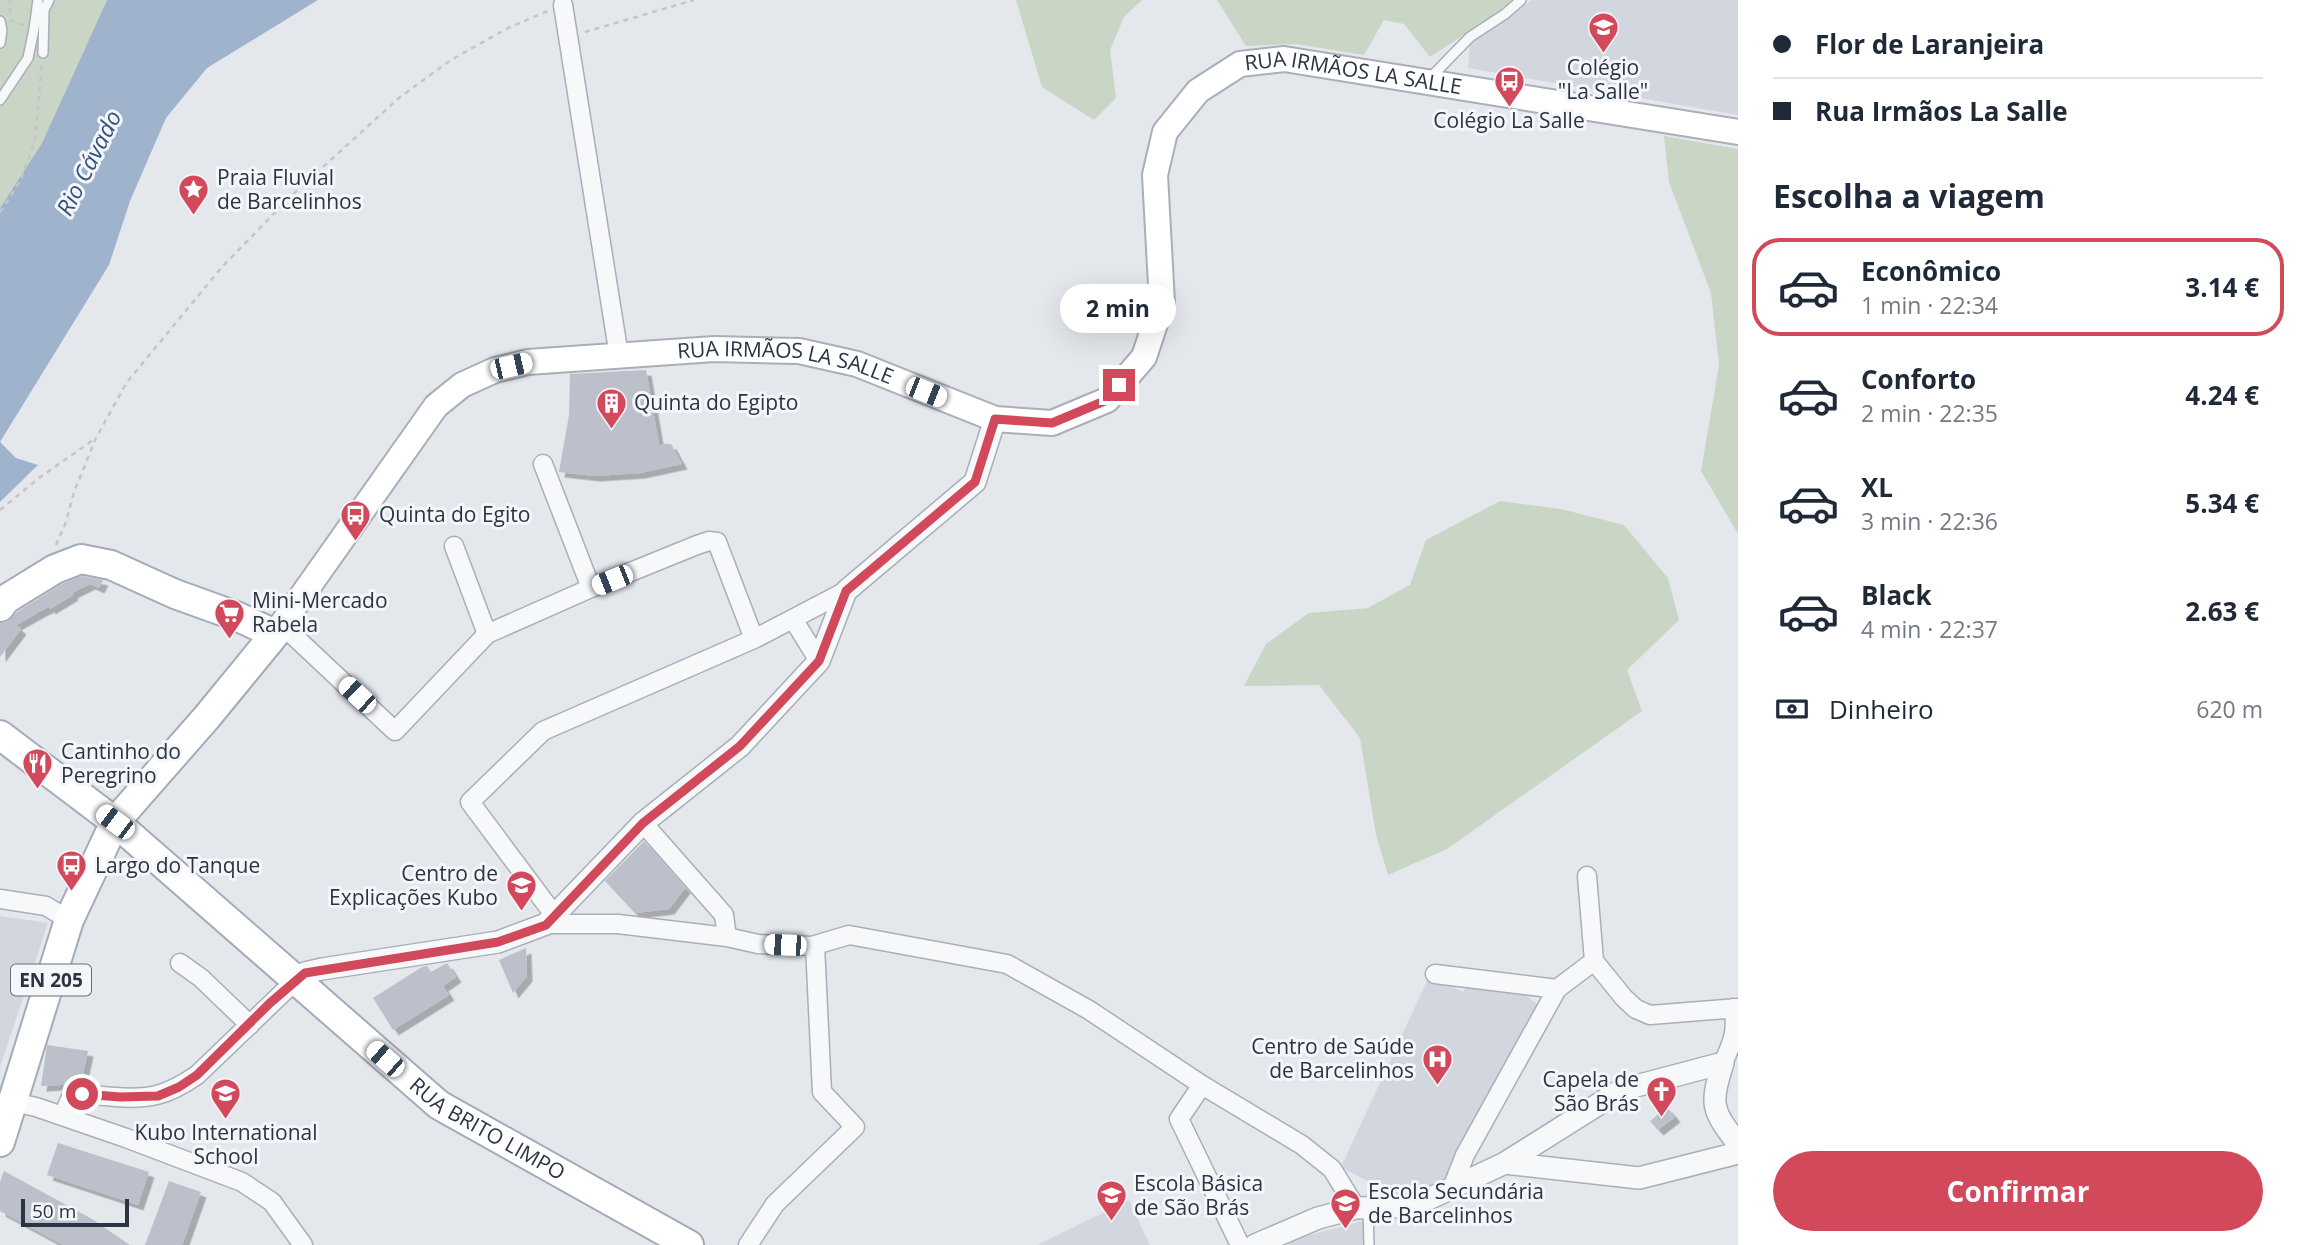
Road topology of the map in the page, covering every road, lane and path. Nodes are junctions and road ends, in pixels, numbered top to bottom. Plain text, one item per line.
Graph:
1 (10, 0) edge
2 (38, 0) edge
3 (49, 0) edge
4 (694, 0) edge
5 (1521, 0) edge
6 (563, 5) joint
7 (5, 21) edge
8 (568, 37) junction
9 (0, 43) edge
10 (43, 53) joint
11 (1426, 82) junction
12 (0, 100) edge
13 (1738, 132) edge
14 (0, 212) edge
15 (619, 356) junction
16 (995, 419) junction
17 (96, 438) junction
18 (543, 464) dead end
19 (0, 510) edge
20 (454, 546) dead end
21 (55, 569) junction
22 (591, 588) junction
23 (846, 591) junction
24 (0, 607) edge
25 (793, 619) junction
26 (278, 629) junction
27 (487, 634) junction
28 (754, 639) junction
29 (819, 661) junction
30 (0, 736) edge
31 (115, 822) junction
32 (643, 823) junction
33 (1587, 876) dead end
34 (0, 899) edge
35 (69, 920) junction
36 (550, 920) junction
37 (727, 937) junction
38 (815, 945) junction
39 (1594, 961) junction
40 (180, 962) dead end
41 (1434, 974) dead end
42 (295, 981) junction
43 (1557, 989) junction
44 (1736, 1008) edge
45 (250, 1025) junction
46 (1723, 1063) junction
47 (1202, 1084) junction
48 (13, 1102) junction
49 (63, 1116) junction
50 (0, 1142) edge
51 (1738, 1144) edge
52 (1738, 1153) edge
53 (1505, 1163) junction
54 (1452, 1188) junction
55 (1362, 1208) junction
56 (303, 1245) edge
57 (689, 1245) edge
58 (748, 1245) edge
59 (1241, 1245) edge
60 (1255, 1245) edge
61 (1369, 1245) edge

1 - 7 path
2 - 12 lane
3 - 10 lane
4 - 8 path
5 - 11 lane
6 - 8 street
6 - 17 path
7 - 9 lane
8 - 15 street
10 - 14 path
11 - 13 main road, RUA IRMÃOS LA SALLE
11 - 16 main road, RUA IRMÃOS LA SALLE
15 - 16 main road, RUA IRMÃOS LA SALLE
15 - 26 main road, RUA IRMÃOS LA SALLE
16 - 23 street
17 - 19 path
17 - 21 path
18 - 22 street
20 - 27 street
21 - 24 main road
21 - 26 main road
22 - 27 street
22 - 28 street
23 - 25 street
23 - 29 street
25 - 28 street
25 - 29 street
26 - 27 street
26 - 31 main road, EN 205
28 - 36 street
29 - 32 street
30 - 31 main road, RUA BRITO LIMPO
31 - 35 main road, EN 205
31 - 42 main road, RUA BRITO LIMPO
32 - 36 street
32 - 37 street
33 - 39 street
34 - 35 street
35 - 48 main road, EN 205
36 - 37 street
36 - 42 street
37 - 38 street
38 - 47 street
38 - 58 street
39 - 43 street
39 - 44 street
40 - 45 street
41 - 43 street
42 - 45 street
42 - 57 main road, RUA BRITO LIMPO
43 - 54 street
44 - 46 street
45 - 49 street
46 - 51 street
46 - 53 street
47 - 55 street
47 - 59 street
48 - 49 street
48 - 50 main road, EN 205
49 - 56 street
52 - 53 street
53 - 54 street
54 - 55 street
55 - 60 street
55 - 61 lane

